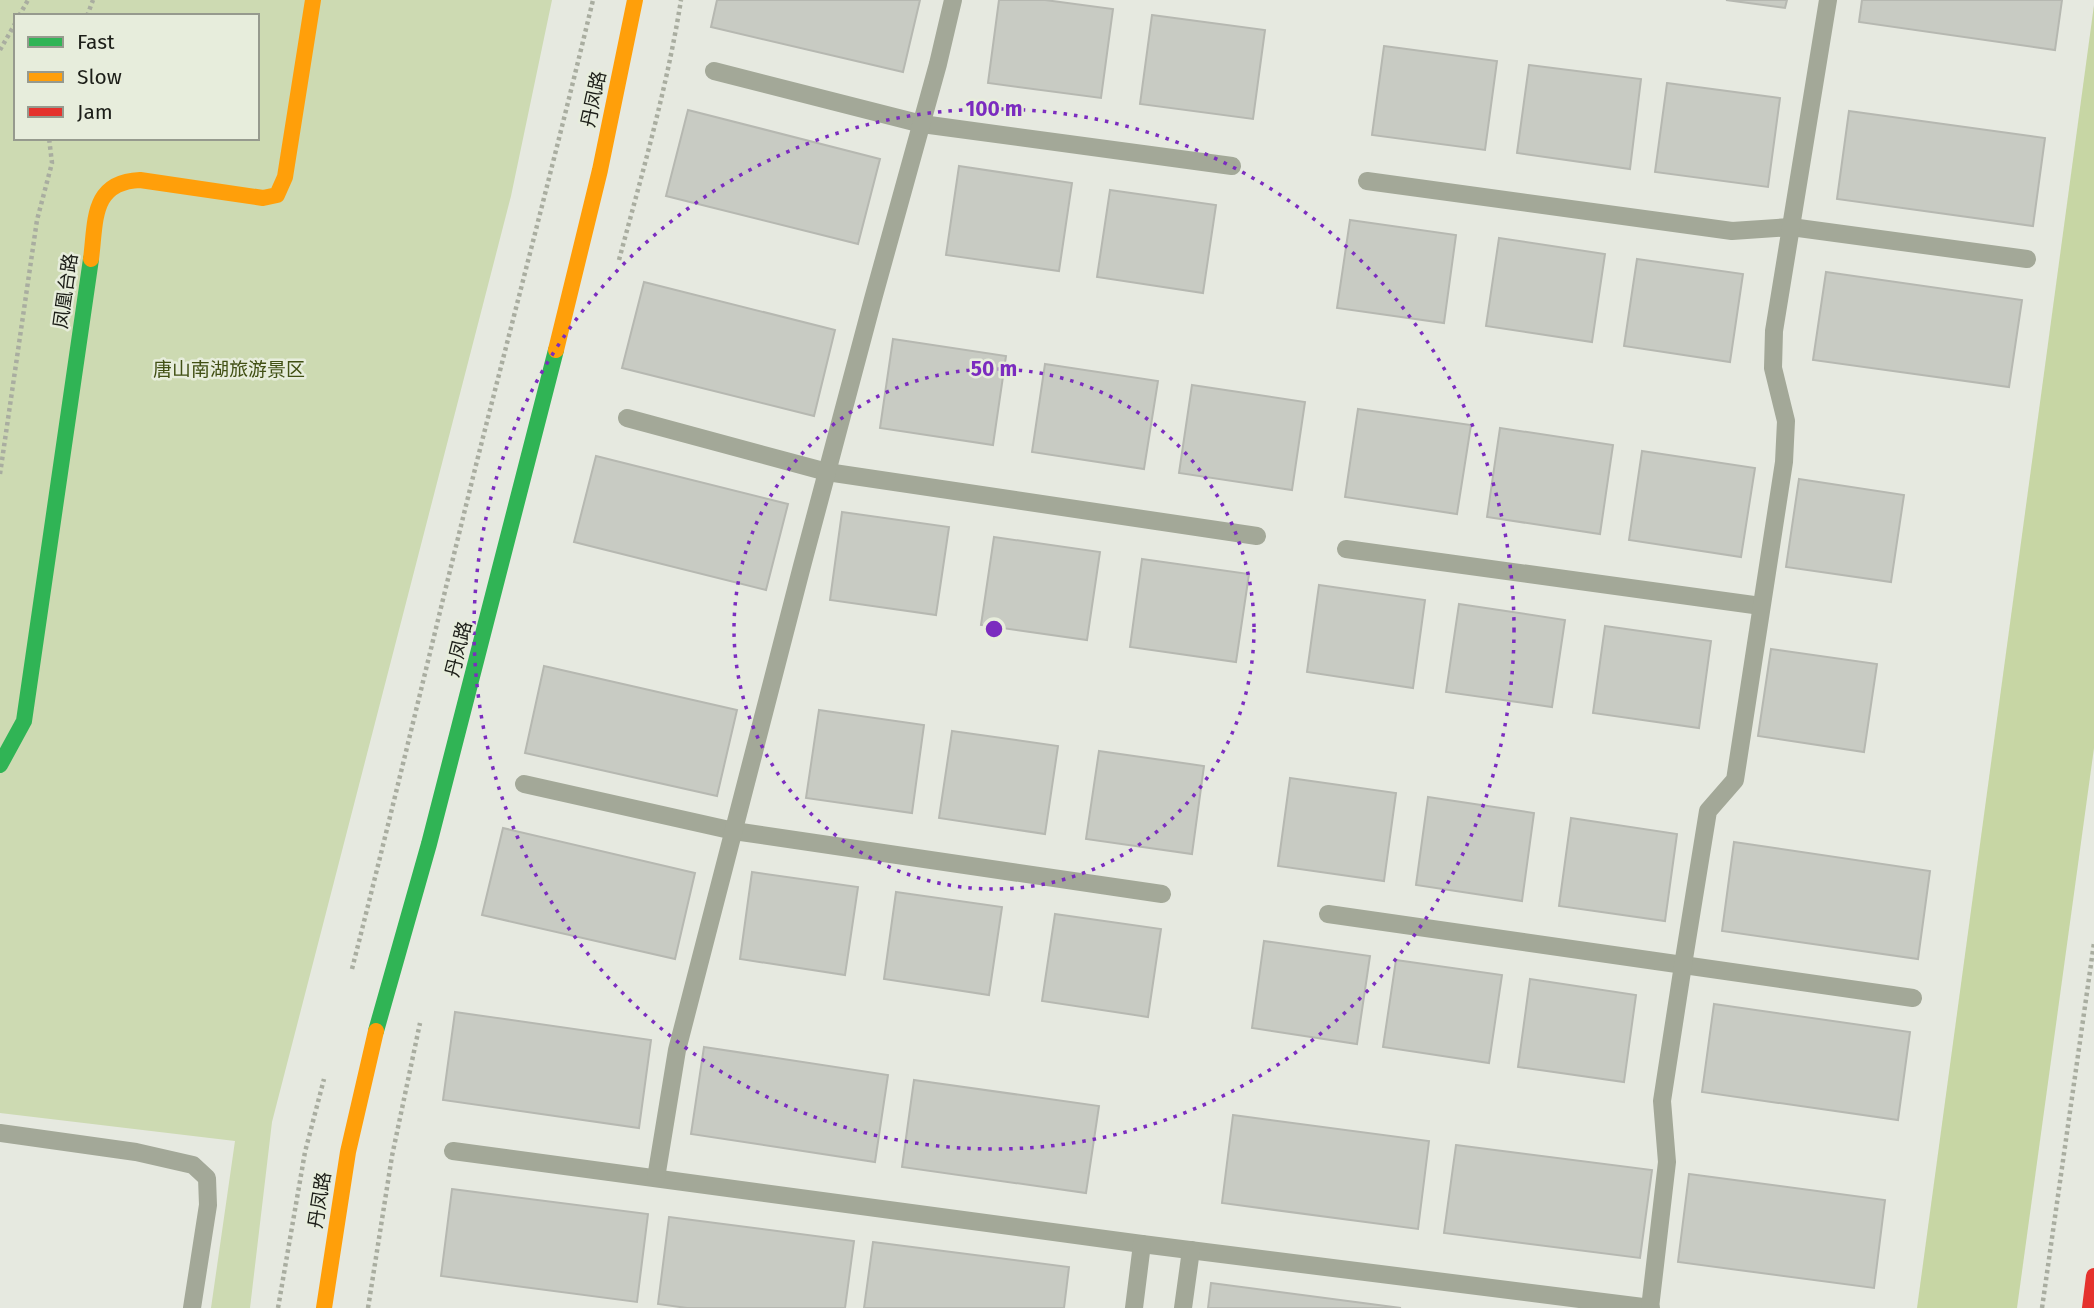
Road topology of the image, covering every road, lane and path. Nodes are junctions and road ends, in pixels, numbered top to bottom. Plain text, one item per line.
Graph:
1 (313, 0) edge
2 (593, 0) edge
3 (635, 0) edge
4 (953, 0) edge
5 (1828, 0) edge
6 (14, 26) edge
7 (0, 50) edge
8 (714, 71) dead end
9 (922, 124) junction
10 (49, 140) edge
11 (1231, 166) dead end
12 (1367, 181) dead end
13 (1791, 227) junction
14 (2026, 259) dead end
15 (627, 418) dead end
16 (827, 472) junction
17 (0, 474) edge
18 (1257, 536) dead end
19 (1346, 549) dead end
20 (1761, 606) junction
21 (0, 765) edge
22 (524, 784) dead end
23 (734, 831) junction
24 (1162, 894) dead end
25 (1328, 914) dead end
26 (2094, 943) edge
27 (1683, 965) junction
28 (350, 978) dead end
29 (1913, 998) dead end
30 (326, 1072) dead end
31 (0, 1133) edge
32 (453, 1151) dead end
33 (656, 1178) junction
34 (1142, 1244) junction
35 (1191, 1250) junction
36 (2094, 1276) edge
37 (192, 1308) edge
38 (278, 1308) edge
39 (324, 1308) edge
40 (1133, 1308) edge
41 (1183, 1308) edge
42 (1650, 1308) edge
43 (2042, 1308) edge
44 (2090, 1308) edge

1 - 21 main road, 凤凰台路
2 - 28 path
3 - 39 main road, 丹凤路
4 - 9 lane
5 - 13 lane
6 - 7 path
8 - 9 lane
9 - 11 lane
9 - 16 lane
10 - 17 path
12 - 13 lane
13 - 14 lane
13 - 20 lane
15 - 16 lane
16 - 18 lane
16 - 23 lane
19 - 20 lane
20 - 27 lane
22 - 23 lane
23 - 24 lane
23 - 33 lane
25 - 27 lane
26 - 43 path
27 - 29 lane
27 - 42 lane
30 - 38 path
31 - 37 lane
32 - 33 lane
33 - 34 lane
34 - 35 lane
34 - 40 lane
35 - 41 lane
35 - 42 lane
36 - 44 main road

